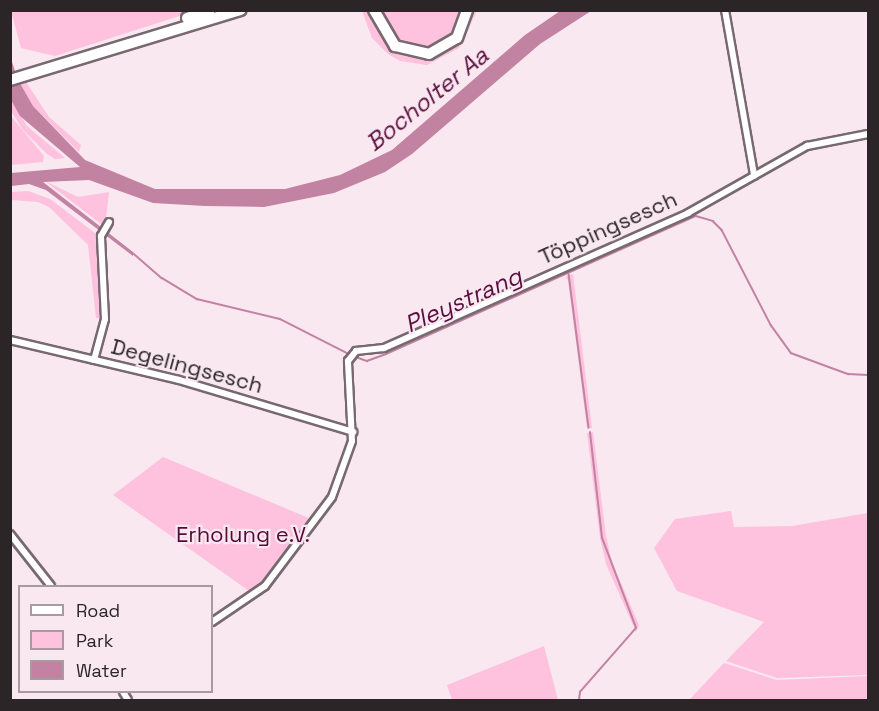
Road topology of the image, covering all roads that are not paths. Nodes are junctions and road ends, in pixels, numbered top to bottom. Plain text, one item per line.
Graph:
1 (210, 10) edge
2 (224, 10) edge
3 (241, 10) edge
4 (376, 10) edge
5 (465, 10) edge
6 (725, 10) edge
7 (162, 27) junction
8 (56, 62) junction
9 (10, 75) edge
10 (10, 80) edge
11 (868, 134) edge
12 (754, 176) junction
13 (108, 225) dead end
14 (10, 340) edge
15 (94, 360) junction
16 (353, 432) junction
17 (10, 534) edge
18 (50, 585) edge
19 (213, 621) edge

1 - 7 highway
2 - 7 highway
3 - 8 highway
4 - 5 highway
6 - 12 street
7 - 8 highway
8 - 9 highway
8 - 10 highway
11 - 12 street, Töppingsesch
12 - 16 street, Töppingsesch
13 - 15 street
14 - 15 street, Degelingsesch
15 - 16 street, Degelingsesch
16 - 19 street, Töppingsesch
17 - 18 street

